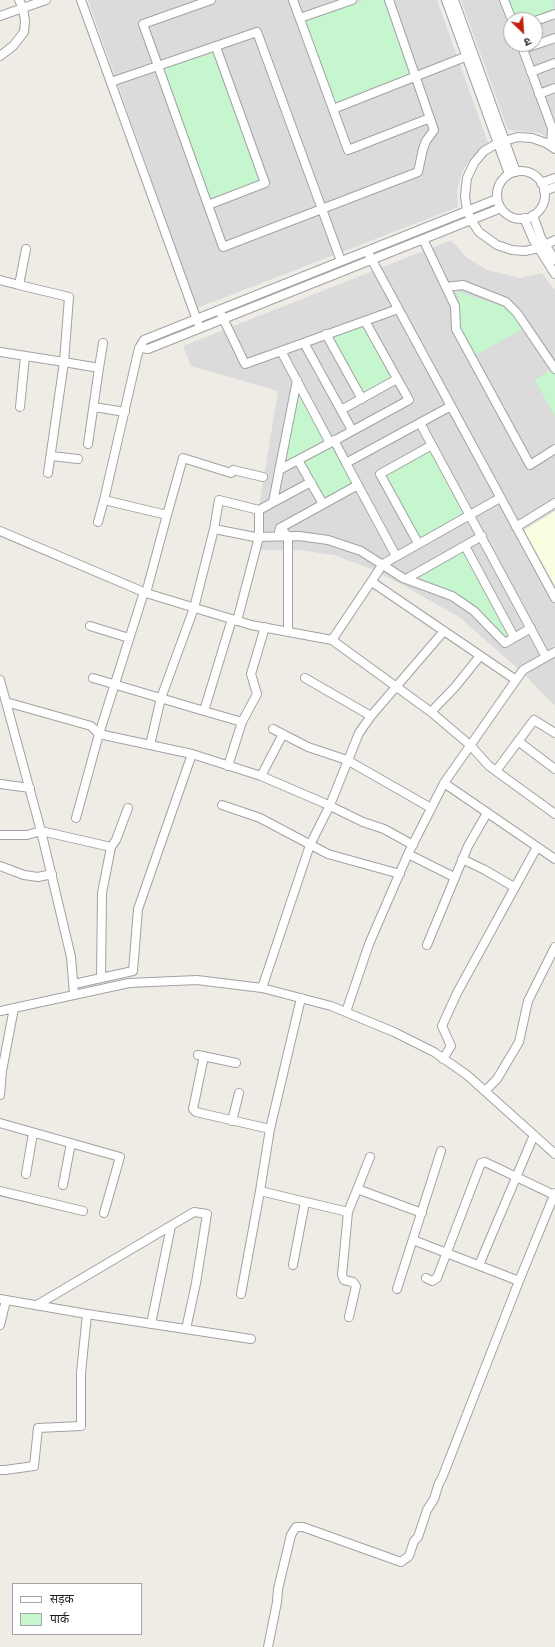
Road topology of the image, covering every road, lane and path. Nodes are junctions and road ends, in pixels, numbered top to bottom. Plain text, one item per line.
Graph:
1 (19, 0) edge
2 (46, 0) edge
3 (82, 0) edge
4 (211, 0) edge
5 (293, 0) edge
6 (352, 0) edge
7 (389, 0) edge
8 (446, 0) edge
9 (454, 0) edge
10 (504, 0) edge
11 (23, 8) junction
12 (509, 12) edge
13 (555, 14) edge
14 (0, 16) edge
15 (300, 18) junction
16 (543, 18) edge
17 (555, 38) edge
18 (543, 41) edge
19 (216, 47) junction
20 (524, 52) edge
21 (470, 55) junction
22 (0, 56) edge
23 (555, 63) edge
24 (158, 66) junction
25 (531, 72) junction
26 (416, 76) junction
27 (111, 82) junction
28 (555, 88) edge
29 (539, 94) junction
30 (333, 109) junction
31 (430, 118) junction
32 (553, 128) edge
33 (501, 141) junction
34 (553, 148) edge
35 (513, 173) junction
36 (555, 178) edge
37 (541, 183) junction
38 (555, 187) edge
39 (544, 191) junction
40 (497, 199) junction
41 (208, 205) junction
42 (501, 208) junction
43 (322, 209) junction
44 (467, 210) junction
45 (533, 215) junction
46 (524, 218) junction
47 (471, 220) junction
48 (423, 239) junction
49 (555, 240) edge
50 (542, 247) junction
51 (26, 249) dead end
52 (367, 251) junction
53 (371, 260) junction
54 (555, 260) edge
55 (341, 261) junction
56 (555, 274) edge
57 (0, 280) edge
58 (19, 285) junction
59 (446, 287) junction
60 (398, 309) junction
61 (219, 310) junction
62 (196, 319) junction
63 (223, 319) junction
64 (365, 321) junction
65 (200, 328) junction
66 (326, 334) junction
67 (103, 343) dead end
68 (304, 343) junction
69 (139, 348) junction
70 (281, 351) junction
71 (0, 352) edge
72 (25, 356) junction
73 (64, 362) junction
74 (99, 368) junction
75 (555, 369) edge
76 (397, 379) junction
77 (296, 380) junction
78 (362, 399) junction
79 (451, 406) junction
80 (20, 407) dead end
81 (94, 407) junction
82 (341, 410) junction
83 (125, 412) junction
84 (420, 423) junction
85 (352, 430) junction
86 (332, 441) junction
87 (88, 444) dead end
88 (432, 445) junction
89 (555, 449) edge
90 (51, 456) junction
91 (78, 459) dead end
92 (298, 460) junction
93 (346, 463) junction
94 (279, 470) junction
95 (48, 473) dead end
96 (262, 477) dead end
97 (311, 482) junction
98 (358, 485) junction
99 (500, 498) junction
100 (104, 500) junction
101 (273, 502) junction
102 (555, 503) edge
103 (323, 504) junction
104 (259, 510) junction
105 (470, 514) junction
106 (167, 515) junction
107 (98, 522) dead end
108 (516, 527) junction
109 (280, 528) junction
110 (214, 529) junction
111 (0, 531) edge
112 (288, 536) junction
113 (482, 536) junction
114 (259, 537) junction
115 (278, 537) junction
116 (418, 543) junction
117 (465, 546) junction
118 (396, 556) junction
119 (383, 564) junction
120 (406, 579) junction
121 (372, 582) junction
122 (145, 593) junction
123 (555, 598) edge
124 (194, 608) junction
125 (235, 620) junction
126 (90, 626) dead end
127 (265, 627) junction
128 (531, 628) junction
129 (444, 631) junction
130 (288, 632) junction
131 (514, 637) junction
132 (129, 638) junction
133 (332, 640) junction
134 (555, 652) edge
135 (480, 656) junction
136 (546, 657) junction
137 (92, 678) dead end
138 (306, 678) dead end
139 (0, 680) edge
140 (516, 680) junction
141 (114, 685) junction
142 (395, 686) junction
143 (161, 698) junction
144 (6, 702) junction
145 (204, 711) junction
146 (431, 712) junction
147 (371, 716) junction
148 (242, 722) junction
149 (273, 729) dead end
150 (99, 734) junction
151 (283, 734) junction
152 (555, 734) edge
153 (518, 741) junction
154 (150, 745) junction
155 (470, 745) junction
156 (192, 754) junction
157 (347, 760) junction
158 (228, 766) junction
159 (555, 769) edge
160 (496, 771) junction
161 (262, 776) junction
162 (444, 783) junction
163 (0, 784) edge
164 (30, 788) junction
165 (222, 805) dead end
166 (330, 805) junction
167 (128, 808) dead end
168 (431, 808) junction
169 (487, 813) junction
170 (555, 814) edge
171 (76, 818) dead end
172 (42, 831) junction
173 (0, 834) edge
174 (310, 845) junction
175 (413, 845) junction
176 (111, 847) junction
177 (537, 847) junction
178 (408, 854) junction
179 (462, 859) junction
180 (555, 860) edge
181 (0, 866) edge
182 (52, 874) junction
183 (400, 874) junction
184 (454, 877) junction
185 (514, 887) junction
186 (427, 945) dead end
187 (555, 947) edge
188 (101, 978) junction
189 (74, 984) junction
190 (262, 988) junction
191 (74, 994) junction
192 (301, 998) junction
193 (14, 1008) junction
194 (0, 1011) edge
195 (346, 1012) junction
196 (444, 1059) junction
197 (236, 1063) dead end
198 (485, 1091) junction
199 (238, 1093) dead end
200 (0, 1095) edge
201 (232, 1121) junction
202 (0, 1123) edge
203 (270, 1129) junction
204 (33, 1133) junction
205 (534, 1135) junction
206 (71, 1143) junction
207 (441, 1151) dead end
208 (555, 1154) edge
209 (370, 1157) dead end
210 (26, 1174) dead end
211 (516, 1176) junction
212 (64, 1185) dead end
213 (357, 1189) junction
214 (0, 1191) edge
215 (260, 1191) junction
216 (555, 1194) edge
217 (305, 1202) junction
218 (83, 1211) dead end
219 (348, 1212) junction
220 (104, 1213) dead end
221 (422, 1213) junction
222 (171, 1226) junction
223 (413, 1240) junction
224 (448, 1253) junction
225 (293, 1265) dead end
226 (479, 1265) junction
227 (426, 1278) dead end
228 (519, 1281) junction
229 (397, 1289) dead end
230 (241, 1294) dead end
231 (3, 1300) edge
232 (37, 1305) junction
233 (86, 1314) junction
234 (349, 1318) dead end
235 (151, 1324) junction
236 (0, 1325) edge
237 (186, 1329) junction
238 (251, 1339) dead end
239 (0, 1470) edge
240 (268, 1647) edge

1 - 11 street
2 - 11 street
3 - 27 street
4 - 24 street
5 - 15 street
6 - 15 street
7 - 26 street
8 - 21 street
9 - 21 street
10 - 12 street
11 - 14 street
11 - 22 street
13 - 16 street
15 - 30 street
17 - 18 street
19 - 24 street
19 - 41 street
19 - 43 street
20 - 25 street
21 - 26 street
21 - 33 street
23 - 25 street
24 - 27 street
24 - 41 street
25 - 29 street
26 - 30 street
26 - 31 street
27 - 62 street
28 - 29 street
29 - 32 street
30 - 31 street
31 - 43 street
32 - 34 street
33 - 34 street
33 - 35 street
33 - 44 street
35 - 37 street
35 - 40 street
36 - 37 street
37 - 39 street
38 - 39 street
39 - 45 street
40 - 42 street
40 - 44 street
41 - 43 street
42 - 46 street
42 - 47 street
43 - 55 street
44 - 47 street
44 - 52 street
45 - 46 street
45 - 50 street
46 - 50 street
47 - 48 street
47 - 50 street
48 - 53 street
48 - 59 street
49 - 50 street
50 - 54 street
50 - 56 street
51 - 58 street
52 - 53 street
52 - 55 street
53 - 60 street
53 - 63 street
55 - 61 street
57 - 58 street
58 - 73 street
59 - 75 street
59 - 89 street
60 - 64 street
60 - 79 street
61 - 62 street
61 - 63 street
62 - 65 street
62 - 69 street
63 - 65 street
63 - 70 street
64 - 66 street
64 - 76 street
65 - 69 street
66 - 68 street
66 - 78 street
67 - 74 street
68 - 70 street
68 - 82 street
69 - 83 street
70 - 77 street
71 - 72 street
72 - 73 street
72 - 80 street
73 - 74 street
73 - 90 street
74 - 81 street
76 - 78 street
76 - 85 street
77 - 86 street
77 - 94 street
78 - 82 street
79 - 84 street
79 - 99 street
81 - 83 street
81 - 87 street
82 - 85 street
83 - 100 street
84 - 88 street
84 - 93 street
85 - 86 street
86 - 92 street
86 - 93 street
88 - 105 street
88 - 116 street
90 - 91 street
90 - 95 street
92 - 94 street
92 - 97 street
93 - 98 street
94 - 101 street
96 - 106 street
97 - 101 street
97 - 103 street
98 - 103 street
98 - 118 street
99 - 105 street
99 - 108 street
100 - 106 street
100 - 107 street
101 - 104 street
102 - 108 street
103 - 109 street
104 - 110 street
104 - 114 street
105 - 113 street
105 - 116 street
106 - 122 street
108 - 123 street
109 - 112 street
109 - 115 street
110 - 114 street
110 - 124 street
111 - 122 street
112 - 115 street
112 - 119 street
112 - 130 street
113 - 117 street
113 - 128 street
114 - 115 street
114 - 125 street
116 - 118 street
117 - 120 street
117 - 131 street
118 - 119 street
119 - 120 street
119 - 121 street
120 - 131 street
121 - 129 street
121 - 133 street
122 - 124 street
122 - 132 street
124 - 125 street
124 - 143 street
125 - 127 street
125 - 145 street
126 - 132 street
127 - 130 street
127 - 148 street
128 - 131 street
128 - 136 street
129 - 135 street
129 - 142 street
130 - 133 street
132 - 141 street
133 - 142 street
134 - 136 street
135 - 140 street
135 - 146 street
136 - 140 street
137 - 141 street
138 - 147 street
139 - 144 street
140 - 155 street
141 - 143 street
141 - 150 street
142 - 146 street
142 - 147 street
143 - 145 street
143 - 154 street
144 - 150 street
144 - 164 street
145 - 148 street
146 - 155 street
147 - 157 street
148 - 158 street
149 - 151 street
150 - 154 street
150 - 171 street
151 - 157 street
151 - 161 street
152 - 153 street
153 - 159 street
153 - 160 street
154 - 156 street
155 - 160 street
155 - 162 street
156 - 158 street
156 - 188 street
157 - 166 street
157 - 168 street
158 - 161 street
160 - 170 street
161 - 166 street
162 - 168 street
162 - 169 street
163 - 164 street
164 - 172 street
165 - 174 street
166 - 174 street
166 - 175 street
167 - 176 street
168 - 175 street
169 - 177 street
169 - 179 street
172 - 173 street
172 - 176 street
172 - 182 street
174 - 183 street
174 - 190 street
175 - 178 street
176 - 188 street
177 - 180 street
177 - 185 street
178 - 183 street
178 - 184 street
179 - 184 street
179 - 185 street
181 - 182 street
182 - 189 street
183 - 195 street
184 - 186 street
185 - 196 street
187 - 198 street
188 - 189 street
189 - 191 street
190 - 191 street
190 - 192 street
191 - 193 street
192 - 195 street
192 - 203 street
193 - 194 street
193 - 200 street
195 - 196 street
196 - 198 street
197 - 201 street
198 - 205 street
199 - 201 street
201 - 203 street
202 - 204 street
203 - 215 street
204 - 206 street
204 - 210 street
205 - 208 street
205 - 211 street
206 - 212 street
206 - 220 street
207 - 221 street
209 - 213 street
211 - 216 street
211 - 224 street
211 - 226 street
213 - 219 street
213 - 221 street
214 - 218 street
215 - 217 street
215 - 230 street
216 - 228 street
217 - 219 street
217 - 225 street
219 - 234 street
221 - 223 street
222 - 232 street
222 - 235 street
222 - 237 street
223 - 224 street
223 - 229 street
224 - 226 street
224 - 227 street
226 - 228 street
228 - 240 street
231 - 232 street
231 - 236 street
232 - 233 street
233 - 235 street
233 - 239 street
235 - 237 street
237 - 238 street

